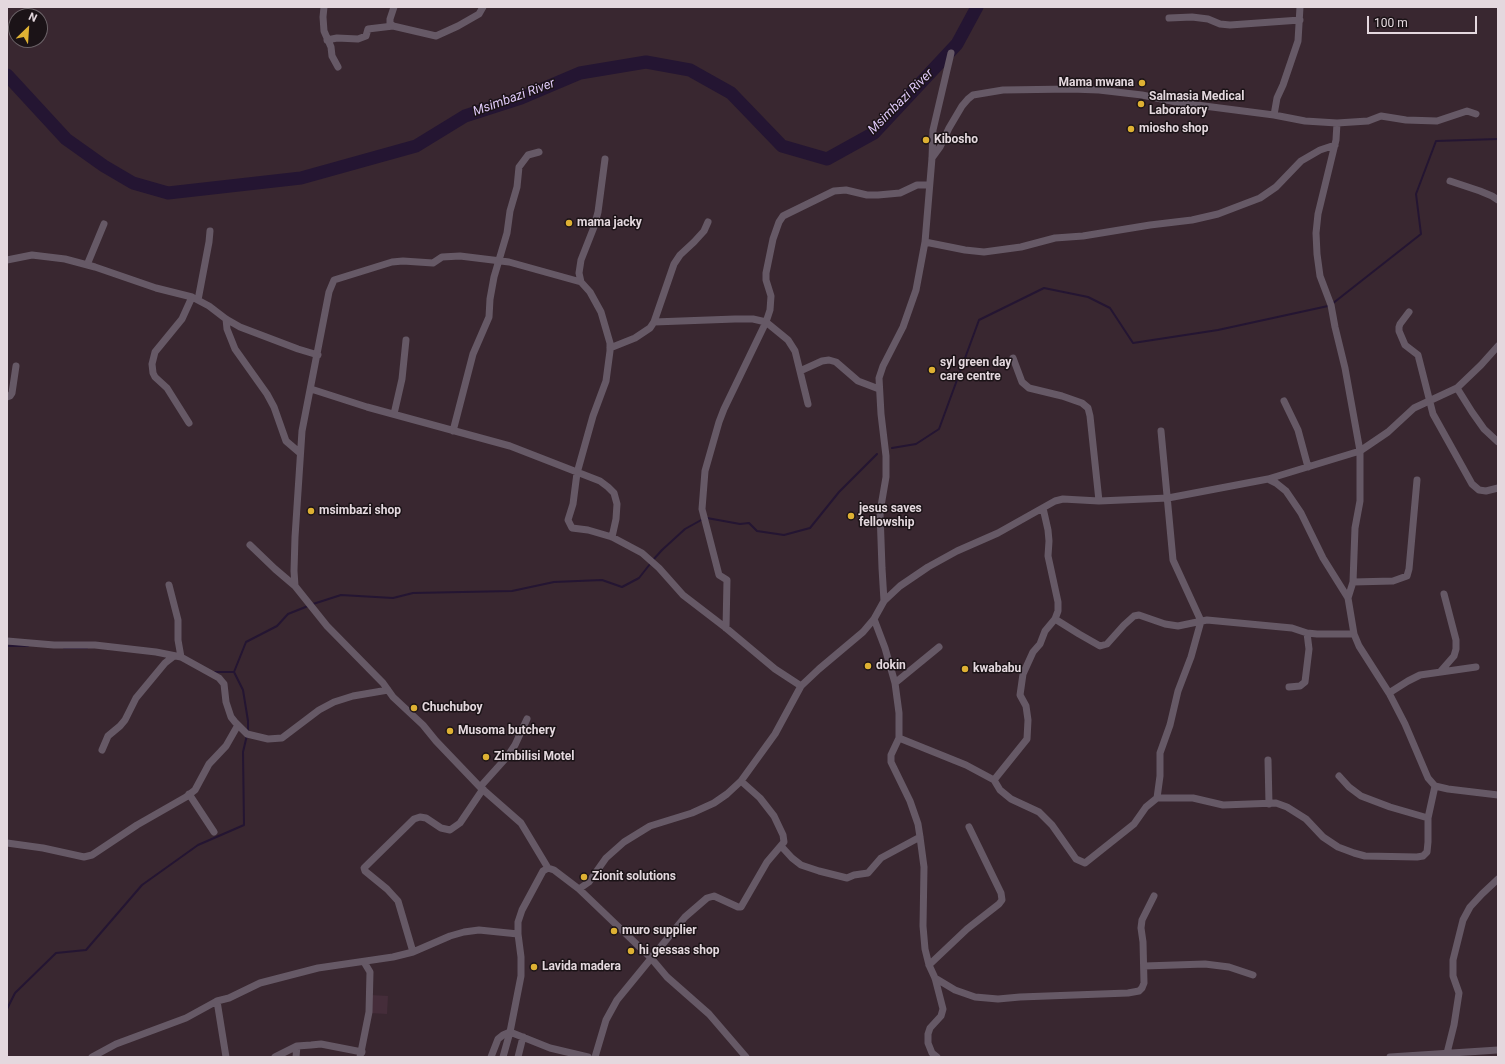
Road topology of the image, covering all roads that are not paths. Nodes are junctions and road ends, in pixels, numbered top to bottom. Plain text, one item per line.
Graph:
1 (324, 7) edge
2 (394, 7) edge
3 (483, 7) edge
4 (1300, 7) edge
5 (1169, 18) dead end
6 (1300, 20) junction
7 (393, 26) junction
8 (328, 40) junction
9 (951, 53) dead end
10 (338, 67) dead end
11 (1476, 114) dead end
12 (1274, 115) junction
13 (1337, 123) junction
14 (1335, 145) junction
15 (539, 152) dead end
16 (932, 158) junction
17 (605, 159) dead end
18 (1450, 181) dead end
19 (929, 185) junction
20 (1498, 200) edge
21 (708, 222) dead end
22 (104, 224) dead end
23 (210, 231) dead end
24 (925, 242) junction
25 (7, 260) edge
26 (498, 260) junction
27 (87, 265) junction
28 (581, 282) junction
29 (195, 299) junction
30 (1409, 312) dead end
31 (226, 319) junction
32 (654, 322) junction
33 (766, 322) junction
34 (406, 340) dead end
35 (1498, 346) edge
36 (610, 348) junction
37 (318, 355) junction
38 (1013, 358) dead end
39 (16, 366) dead end
40 (800, 372) junction
41 (1457, 388) junction
42 (311, 389) junction
43 (879, 389) junction
44 (7, 397) edge
45 (1429, 400) junction
46 (1284, 401) dead end
47 (808, 404) dead end
48 (394, 414) junction
49 (188, 423) dead end
50 (453, 431) junction
51 (1161, 431) dead end
52 (1498, 442) edge
53 (1360, 451) junction
54 (300, 453) junction
55 (1308, 466) junction
56 (577, 473) junction
57 (1268, 479) junction
58 (1417, 480) dead end
59 (1498, 488) edge
60 (1168, 498) junction
61 (1099, 501) junction
62 (1043, 508) junction
63 (612, 537) junction
64 (250, 545) dead end
65 (1353, 582) junction
66 (168, 585) dead end
67 (295, 586) junction
68 (1444, 594) dead end
69 (1348, 598) junction
70 (884, 601) junction
71 (874, 619) junction
72 (1055, 619) junction
73 (1201, 621) junction
74 (726, 628) junction
75 (1307, 633) junction
76 (1354, 634) junction
77 (7, 641) edge
78 (939, 647) dead end
79 (177, 656) junction
80 (1476, 667) dead end
81 (1440, 672) junction
82 (895, 683) junction
83 (802, 686) junction
84 (1289, 687) dead end
85 (388, 690) junction
86 (1389, 693) junction
87 (527, 719) dead end
88 (238, 726) junction
89 (899, 738) junction
90 (102, 750) dead end
91 (1268, 760) dead end
92 (1339, 776) dead end
93 (994, 780) junction
94 (741, 781) junction
95 (1435, 786) junction
96 (482, 788) junction
97 (190, 794) junction
98 (1498, 795) edge
99 (1157, 798) junction
100 (1269, 804) junction
101 (1428, 818) junction
102 (969, 827) dead end
103 (214, 832) dead end
104 (920, 837) junction
105 (7, 843) edge
106 (781, 846) junction
107 (548, 868) junction
108 (1498, 879) edge
109 (579, 889) junction
110 (1154, 896) dead end
111 (518, 934) junction
112 (413, 952) junction
113 (651, 958) junction
114 (364, 962) junction
115 (929, 965) junction
116 (1144, 966) junction
117 (1253, 975) dead end
118 (935, 978) junction
119 (217, 1001) junction
120 (510, 1032) junction
121 (523, 1037) junction
122 (297, 1046) junction
123 (1498, 1050) edge
124 (361, 1055) edge
125 (1446, 1055) edge
126 (93, 1057) edge
127 (226, 1057) edge
128 (275, 1057) edge
129 (296, 1057) edge
130 (490, 1057) edge
131 (503, 1057) edge
132 (518, 1057) edge
133 (588, 1057) edge
134 (595, 1057) edge
135 (746, 1057) edge
136 (937, 1057) edge
137 (1390, 1057) edge

1 - 8 street
2 - 7 street
3 - 7 street
4 - 6 street
5 - 6 street
6 - 12 street
7 - 8 street
8 - 10 street
9 - 16 street
11 - 13 street
12 - 13 street
12 - 16 street
13 - 14 street
14 - 24 street
14 - 53 street
15 - 26 street
16 - 19 street
17 - 28 street
18 - 20 street
19 - 24 street
19 - 33 street
21 - 32 street
22 - 27 street
23 - 29 street
24 - 43 street
25 - 27 street
26 - 28 street
26 - 37 street
26 - 50 street
27 - 29 street
28 - 36 street
29 - 31 street
29 - 49 street
30 - 45 street
31 - 37 street
31 - 54 street
32 - 33 street
32 - 36 street
33 - 40 street
33 - 74 street
34 - 48 street
35 - 41 street
36 - 56 street
37 - 42 street
38 - 61 street
39 - 44 street
40 - 43 street
40 - 47 street
41 - 45 street
41 - 52 street
42 - 48 street
42 - 54 street
43 - 70 street
45 - 53 street
45 - 59 street
46 - 55 street
48 - 50 street
50 - 56 street
51 - 60 street
53 - 55 street
53 - 65 street
54 - 67 street
55 - 57 street
56 - 63 street
56 - 63 street
57 - 60 street
57 - 69 street
58 - 65 street
60 - 61 street
60 - 73 street
61 - 62 street
62 - 70 street
62 - 72 street
63 - 74 street
64 - 67 street
65 - 69 street
66 - 79 street
67 - 85 street
68 - 81 street
69 - 76 street
70 - 71 street
71 - 82 street
71 - 83 street
72 - 73 street
72 - 93 street
73 - 75 street
73 - 99 street
74 - 83 street
75 - 76 street
75 - 84 street
76 - 86 street
77 - 79 street
78 - 82 street
79 - 88 street
79 - 90 street
80 - 81 street
81 - 86 street
82 - 89 street
83 - 94 street
85 - 88 street
85 - 96 street
86 - 95 street
87 - 96 street
88 - 97 street
89 - 93 street
89 - 104 street
91 - 100 street
92 - 101 street
93 - 99 street
94 - 106 street
94 - 109 street
95 - 98 street
95 - 101 street
96 - 107 street
96 - 112 street
97 - 103 street
97 - 105 street
99 - 100 street
100 - 101 street
102 - 115 street
104 - 106 street
104 - 115 street
106 - 113 street
107 - 109 street
107 - 111 street
108 - 125 street
109 - 113 street
110 - 116 street
111 - 112 street
111 - 120 street
112 - 114 street
113 - 134 street
113 - 135 street
114 - 119 street
114 - 124 street
115 - 118 street
116 - 117 street
116 - 118 street
118 - 136 street
119 - 126 street
119 - 127 street
120 - 121 street
120 - 130 street
120 - 131 street
121 - 132 street
121 - 133 street
122 - 124 street
122 - 128 street
122 - 129 street
123 - 125 street
125 - 137 street

